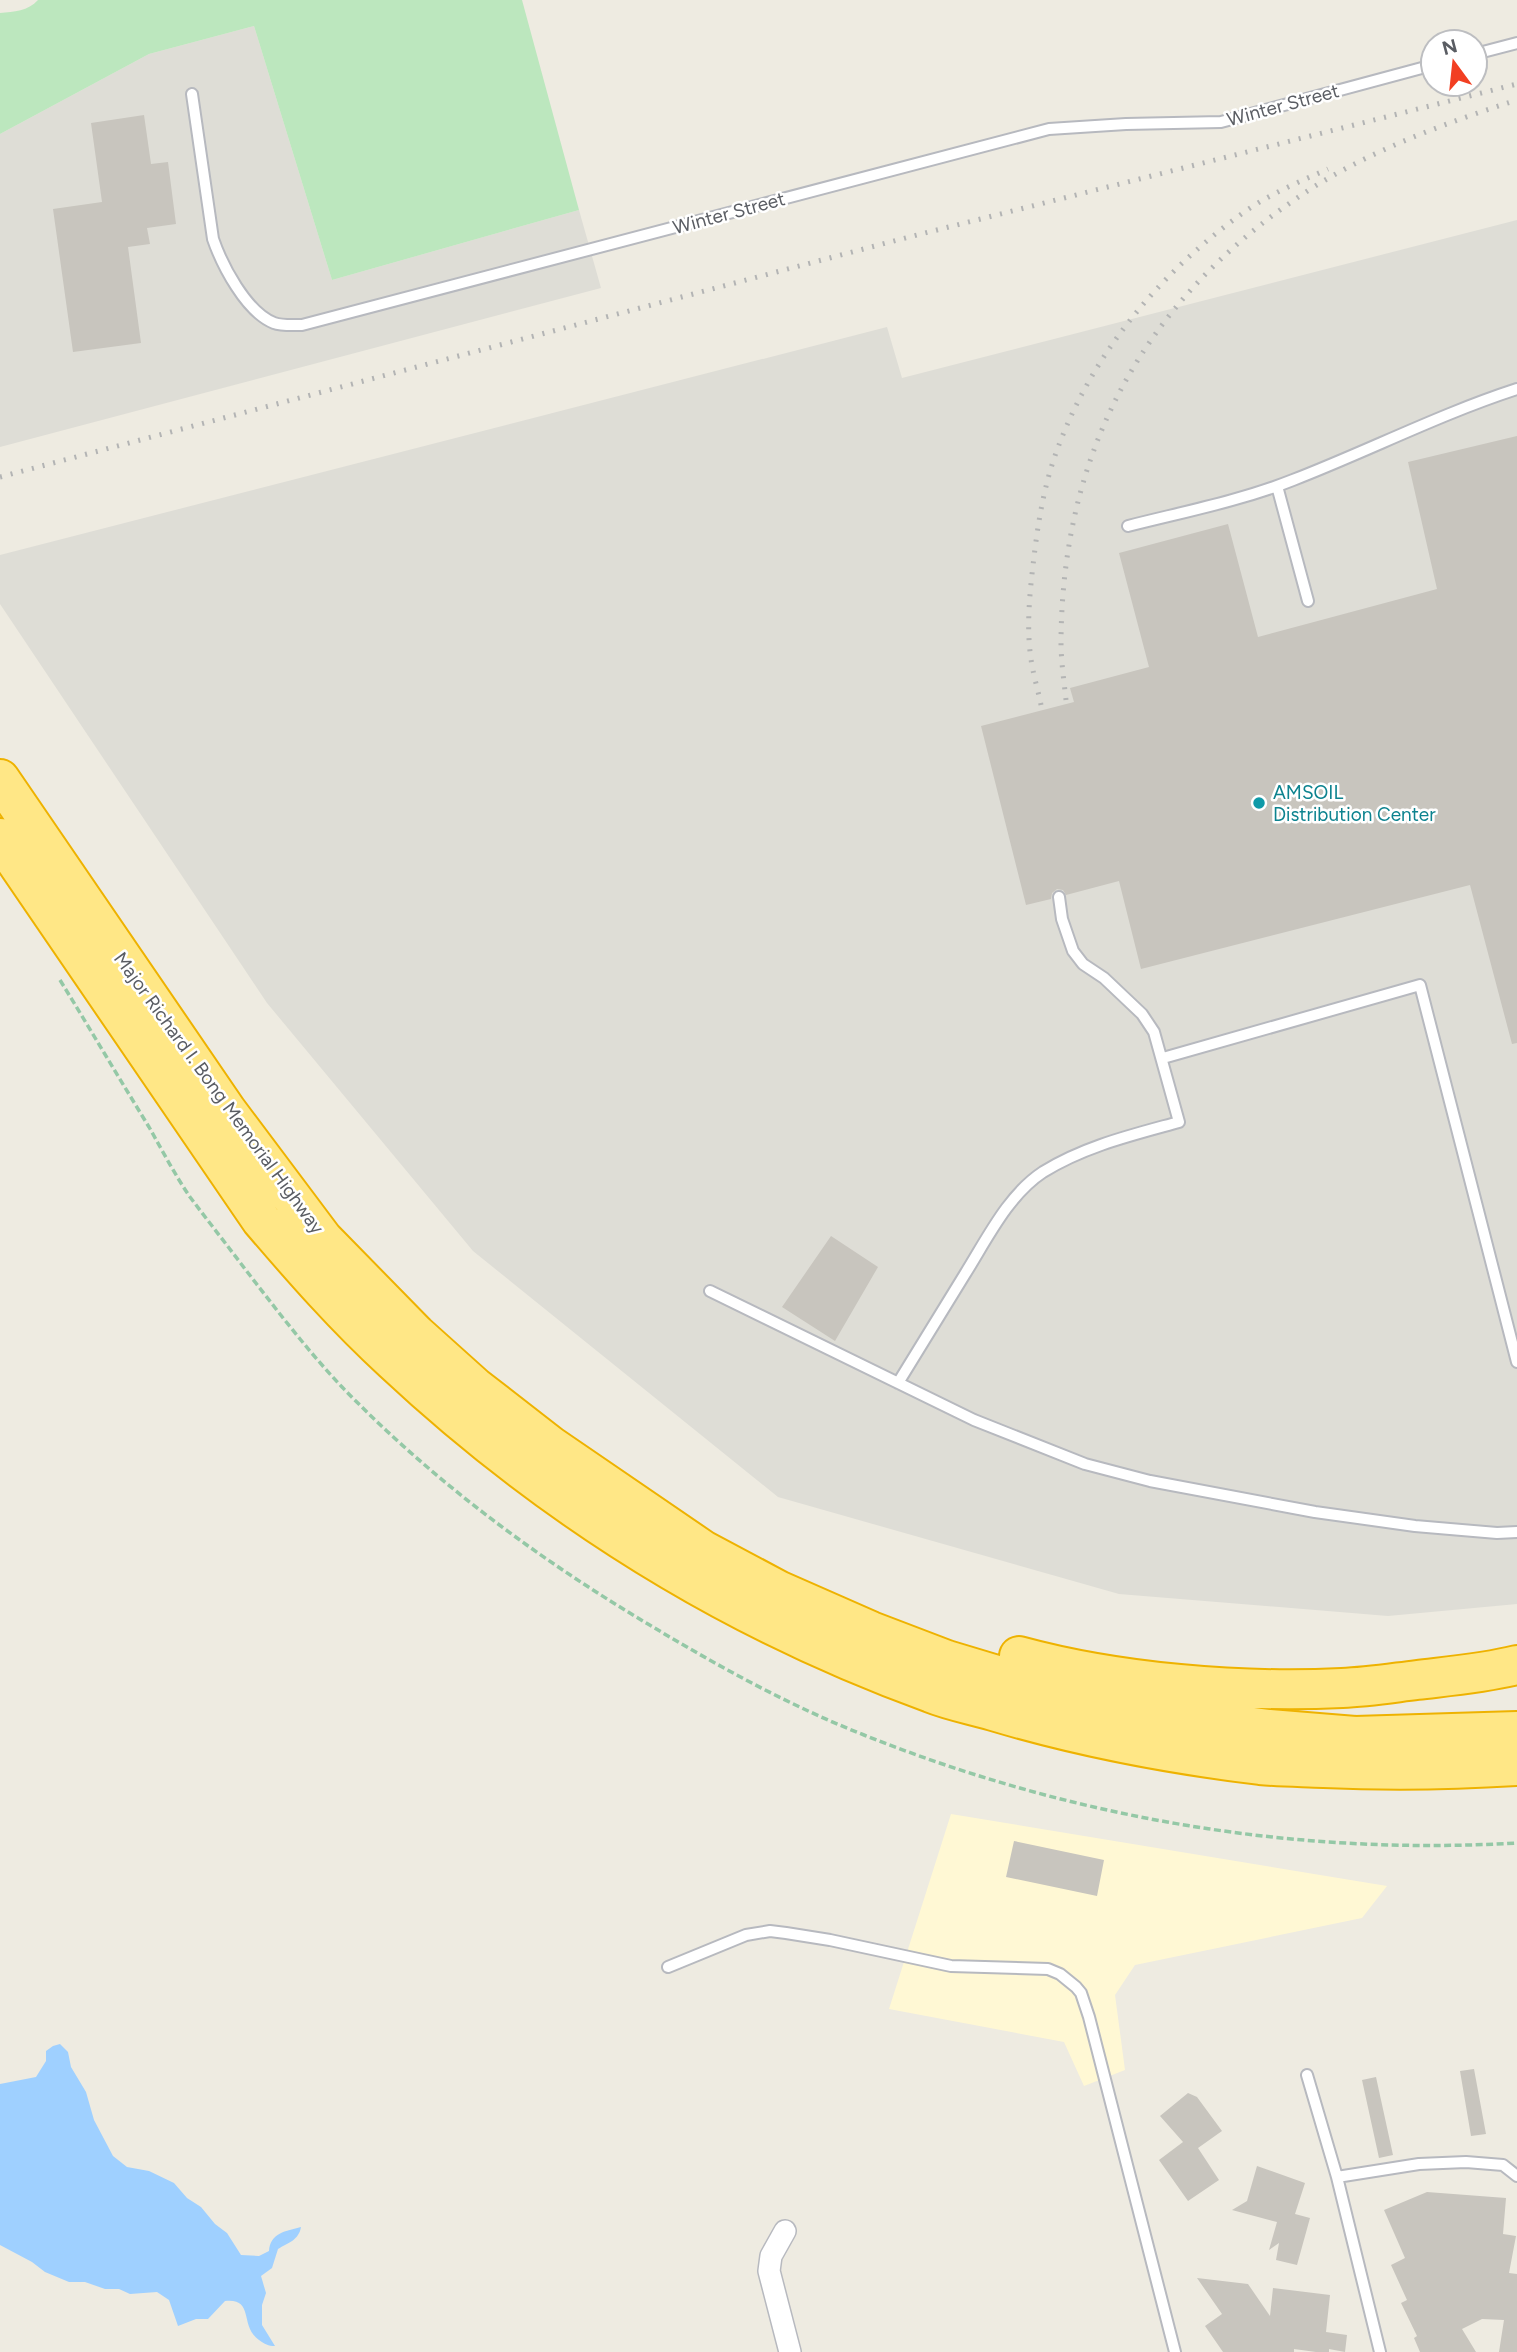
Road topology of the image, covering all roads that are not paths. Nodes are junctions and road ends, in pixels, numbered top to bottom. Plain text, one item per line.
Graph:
1 (1517, 43) edge
2 (1489, 50) edge
3 (1419, 69) edge
4 (192, 94) dead end
5 (1517, 389) edge
6 (1277, 486) junction
7 (1128, 526) dead end
8 (1308, 601) dead end
9 (0, 779) edge
10 (0, 838) edge
11 (1059, 897) dead end
12 (1163, 1058) junction
13 (710, 1291) dead end
14 (1517, 1362) edge
15 (898, 1383) junction
16 (551, 1446) junction
17 (1517, 1532) edge
18 (1517, 1665) edge
19 (1517, 1731) edge
20 (1517, 1766) edge
21 (668, 1967) dead end
22 (1307, 2075) dead end
23 (1517, 2176) edge
24 (1337, 2177) junction
25 (785, 2231) dead end
26 (790, 2352) edge
27 (1175, 2352) edge
28 (1380, 2352) edge

1 - 2 lane
3 - 4 lane, Winter Street
5 - 6 lane
6 - 7 lane
6 - 8 lane
9 - 16 highway, Major Richard I. Bong Memorial Highway
10 - 20 highway, Major Richard I. Bong Memorial Highway
11 - 12 lane
12 - 14 lane
12 - 15 lane
13 - 15 lane
15 - 17 lane
16 - 18 highway
16 - 19 highway, Major Richard I. Bong Memorial Highway
21 - 27 lane
22 - 24 lane
23 - 24 lane
24 - 28 lane
25 - 26 street

